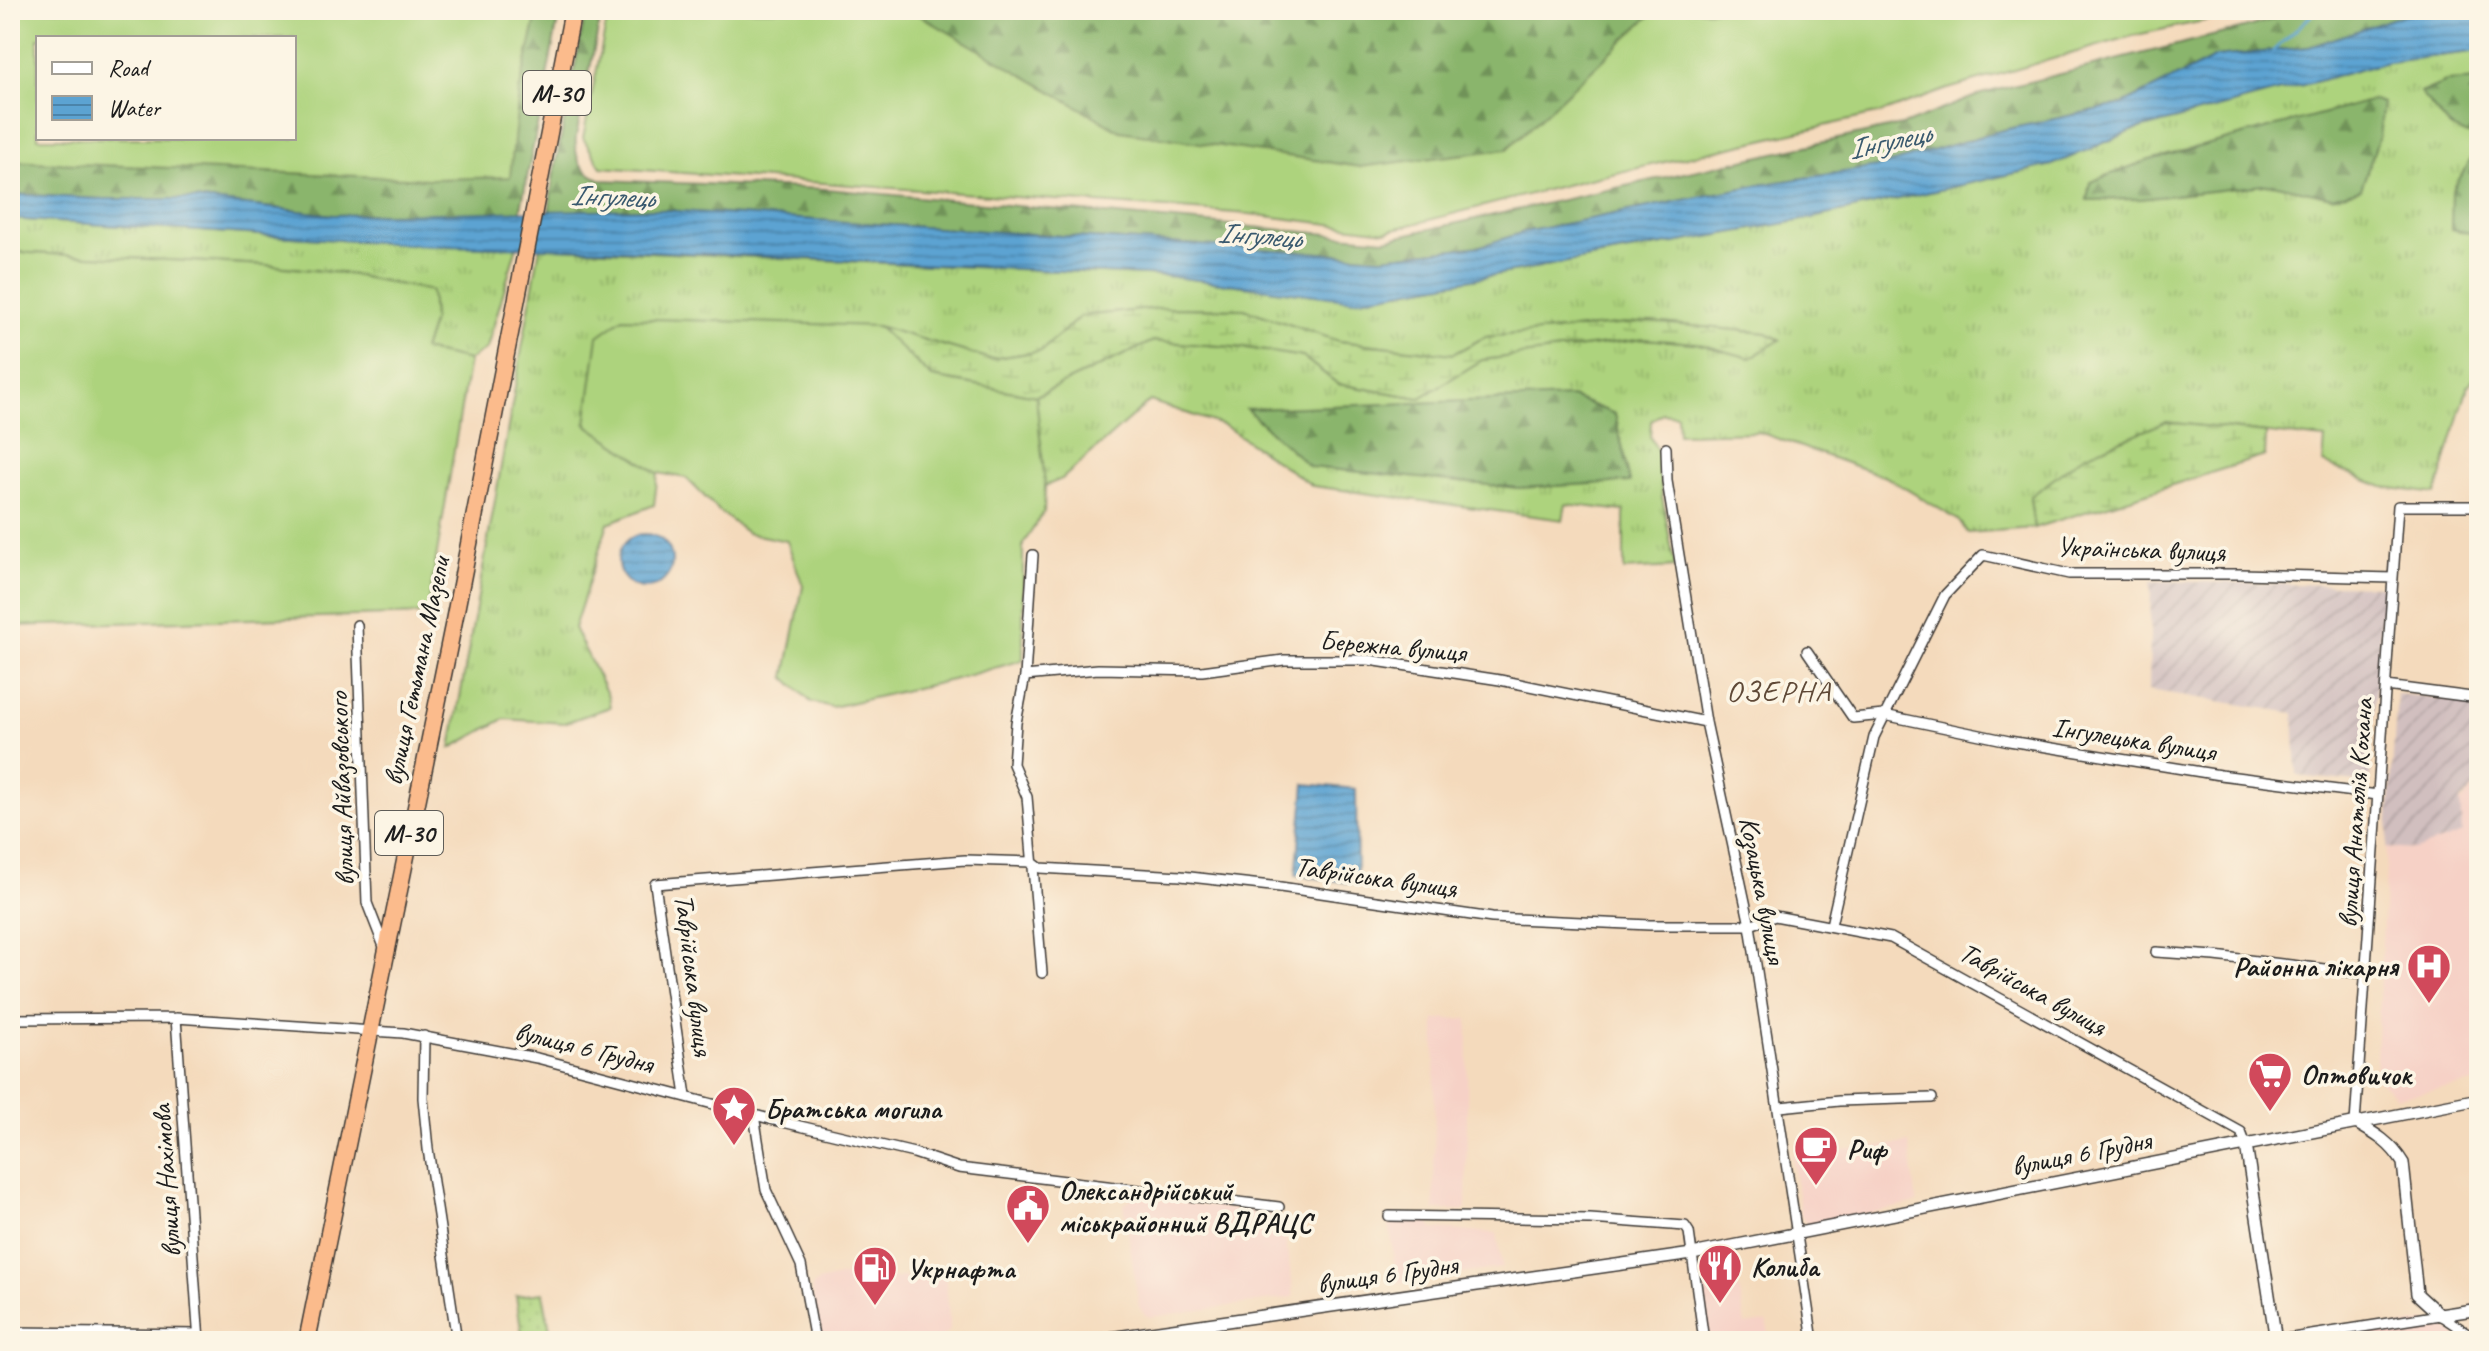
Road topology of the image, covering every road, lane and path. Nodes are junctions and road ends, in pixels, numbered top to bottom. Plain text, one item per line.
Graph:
1 (573, 10) edge
2 (1666, 448) dead end
3 (2479, 506) edge
4 (1033, 555) dead end
5 (2393, 578) junction
6 (357, 625) dead end
7 (1807, 651) dead end
8 (1025, 676) junction
9 (2386, 686) junction
10 (2479, 698) edge
11 (1884, 715) junction
12 (1706, 722) junction
13 (2378, 795) junction
14 (1032, 862) junction
15 (1750, 925) junction
16 (1831, 925) junction
17 (385, 949) junction
18 (2156, 952) dead end
19 (1042, 973) dead end
20 (2366, 974) junction
21 (176, 1018) junction
22 (10, 1019) edge
23 (369, 1029) junction
24 (424, 1036) junction
25 (686, 1096) junction
26 (1932, 1098) dead end
27 (2479, 1099) edge
28 (1780, 1107) junction
29 (754, 1115) junction
30 (2355, 1123) junction
31 (2246, 1145) junction
32 (1279, 1207) dead end
33 (1389, 1216) dead end
34 (1798, 1235) junction
35 (1692, 1254) junction
36 (2479, 1309) edge
37 (2440, 1315) junction
38 (10, 1332) edge
39 (199, 1338) edge
40 (307, 1341) edge
41 (457, 1341) edge
42 (815, 1341) edge
43 (1089, 1341) edge
44 (1704, 1341) edge
45 (1813, 1341) edge
46 (2274, 1341) edge
47 (2479, 1341) edge

1 - 17 highway, вулиця Гетьмана Мазепи / М-30
2 - 12 street, Козацька вулиця
3 - 5 street, вулиця Анатолія Кохана
4 - 8 street
5 - 9 street, вулиця Анатолія Кохана
5 - 11 street, Українська вулиця
6 - 17 street, вулиця Айвазовського
7 - 11 street
8 - 12 street, Бережна вулиця
8 - 14 street
9 - 10 street
9 - 13 street, вулиця Анатолія Кохана
11 - 13 street, Інгулецька вулиця
11 - 16 street, Українська вулиця
12 - 15 street, Козацька вулиця
13 - 20 street, вулиця Анатолія Кохана
14 - 15 street, Таврійська вулиця
14 - 19 street
14 - 25 street, Таврійська вулиця
15 - 16 street, Таврійська вулиця
15 - 28 street, Козацька вулиця
16 - 31 street, Таврійська вулиця
17 - 23 highway, вулиця Гетьмана Мазепи / М-30
18 - 20 street
20 - 30 street, вулиця Анатолія Кохана
21 - 22 street, вулиця 6 Грудня
21 - 23 street, вулиця 6 Грудня
21 - 39 street, вулиця Нахімова
23 - 24 street, вулиця 6 Грудня
23 - 40 highway, вулиця Гетьмана Мазепи / М-30
24 - 25 street, вулиця 6 Грудня
24 - 41 street
25 - 29 street, вулиця 6 Грудня
26 - 28 street
27 - 30 street, вулиця 6 Грудня
28 - 34 street, Козацька вулиця
29 - 32 street, вулиця 6 Грудня
29 - 42 street
30 - 31 street, вулиця 6 Грудня
30 - 37 street
31 - 34 street, вулиця 6 Грудня
31 - 46 street
33 - 35 street, вулиця 6 Грудня
34 - 35 street, вулиця 6 Грудня
34 - 45 street, Козацька вулиця
35 - 43 street, вулиця 6 Грудня
35 - 44 street
36 - 37 street
37 - 46 street
37 - 47 street
38 - 39 street

